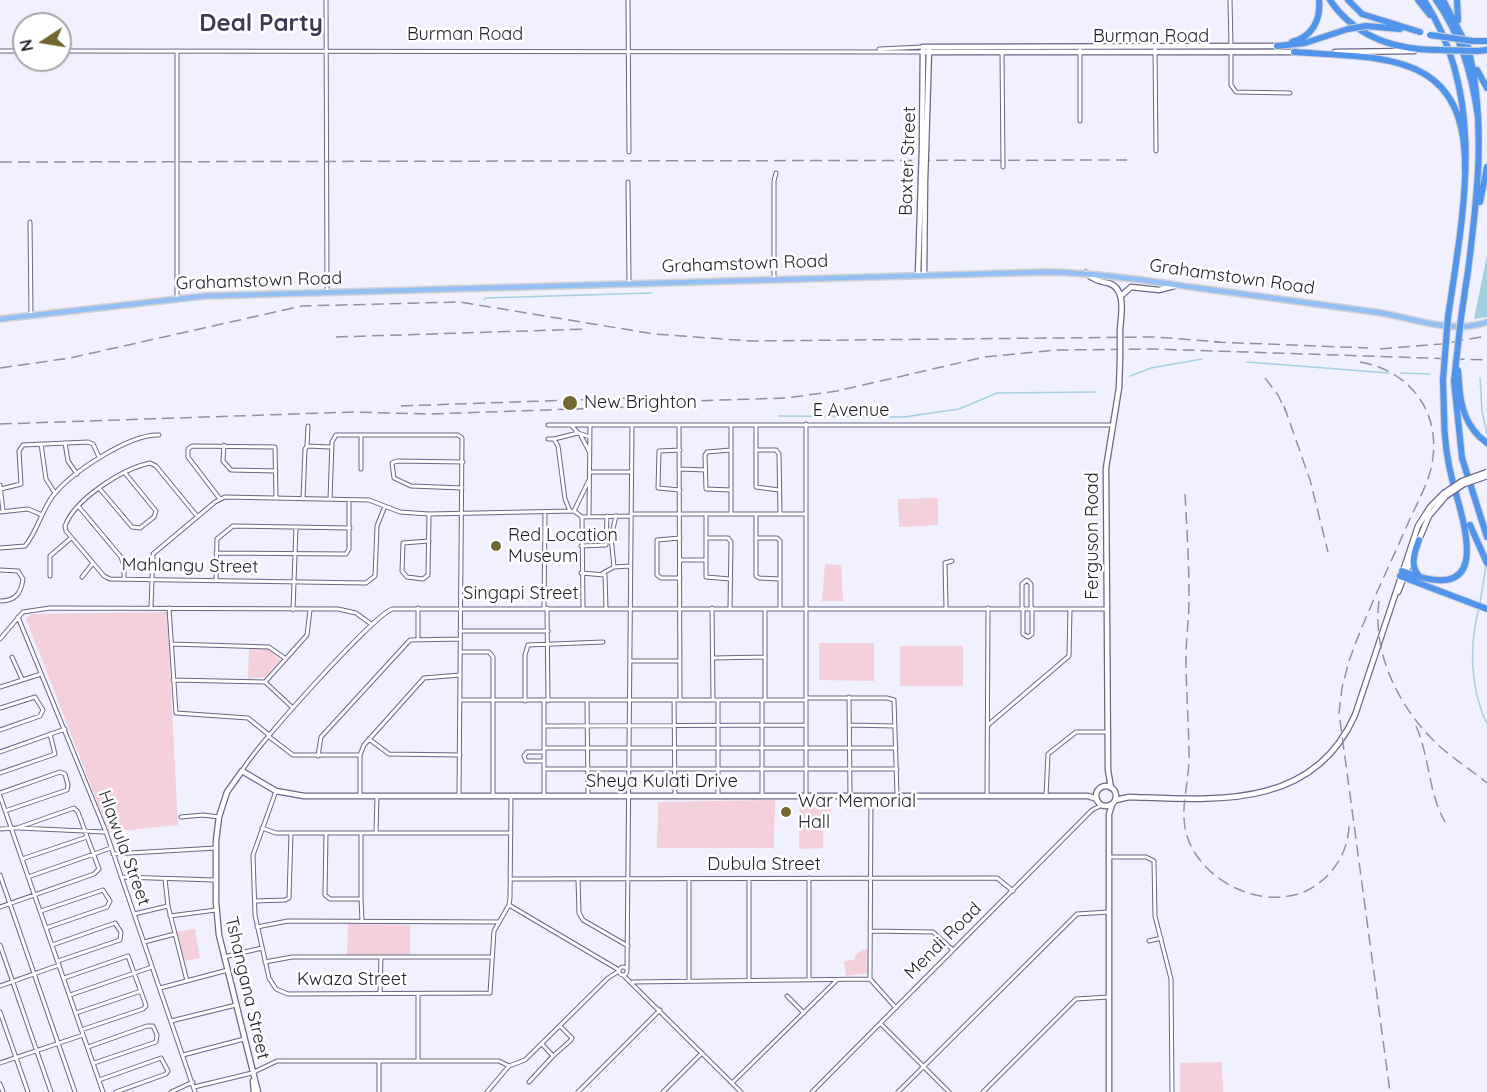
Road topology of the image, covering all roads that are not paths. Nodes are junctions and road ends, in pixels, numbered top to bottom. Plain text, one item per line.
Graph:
1 (326, 0) edge
2 (1230, 0) edge
3 (1319, 0) edge
4 (1330, 0) edge
5 (1348, 0) edge
6 (1418, 0) edge
7 (1424, 0) edge
8 (1436, 0) edge
9 (1443, 0) edge
10 (1457, 0) edge
11 (628, 1) edge
12 (1461, 31) junction
13 (1420, 32) junction
14 (1487, 40) edge
15 (1448, 44) junction
16 (1231, 46) junction
17 (1277, 46) junction
18 (1468, 47) junction
19 (1002, 49) junction
20 (1080, 49) junction
21 (1155, 49) junction
22 (629, 50) junction
23 (926, 50) junction
24 (1431, 50) junction
25 (1487, 50) edge
26 (72, 51) edge
27 (177, 51) junction
28 (326, 51) junction
29 (1231, 52) junction
30 (1293, 52) junction
31 (1487, 88) edge
32 (1290, 93) dead end
33 (1080, 120) dead end
34 (1156, 151) dead end
35 (629, 152) dead end
36 (1481, 153) junction
37 (1003, 167) dead end
38 (1487, 168) edge
39 (776, 173) dead end
40 (628, 182) dead end
41 (30, 222) dead end
42 (1462, 222) junction
43 (1086, 273) junction
44 (921, 275) junction
45 (774, 278) junction
46 (1467, 279) junction
47 (629, 284) junction
48 (1176, 285) junction
49 (327, 293) junction
50 (177, 298) junction
51 (1121, 298) junction
52 (31, 315) junction
53 (0, 319) edge
54 (1487, 322) edge
55 (1457, 381) junction
56 (1444, 414) junction
57 (806, 424) junction
58 (548, 425) dead end
59 (731, 425) junction
60 (756, 425) junction
61 (1112, 425) junction
62 (308, 426) dead end
63 (572, 426) junction
64 (590, 426) junction
65 (632, 426) junction
66 (679, 426) junction
67 (579, 434) junction
68 (159, 435) dead end
69 (361, 435) junction
70 (590, 437) junction
71 (554, 439) junction
72 (548, 440) dead end
73 (65, 443) junction
74 (1487, 443) edge
75 (41, 444) junction
76 (224, 445) junction
77 (307, 446) junction
78 (332, 447) junction
79 (680, 450) junction
80 (731, 450) junction
81 (756, 450) junction
82 (590, 452) junction
83 (99, 457) junction
84 (463, 462) junction
85 (361, 469) dead end
86 (680, 469) junction
87 (705, 470) junction
88 (276, 471) junction
89 (590, 471) junction
90 (631, 472) junction
91 (125, 473) junction
92 (77, 474) junction
93 (1487, 474) edge
94 (590, 479) junction
95 (0, 487) edge
96 (99, 488) junction
97 (462, 488) junction
98 (680, 490) junction
99 (730, 490) junction
100 (779, 490) junction
101 (56, 493) junction
102 (1445, 495) junction
103 (276, 498) junction
104 (220, 499) junction
105 (303, 499) junction
106 (330, 499) junction
107 (350, 500) junction
108 (385, 506) junction
109 (79, 507) junction
110 (572, 511) junction
111 (1, 512) edge
112 (545, 512) junction
113 (429, 514) junction
114 (681, 514) junction
115 (706, 514) junction
116 (731, 514) junction
117 (756, 514) junction
118 (780, 514) junction
119 (805, 514) junction
120 (42, 515) junction
121 (461, 515) junction
122 (631, 515) junction
123 (197, 516) junction
124 (589, 516) junction
125 (616, 516) junction
126 (582, 517) junction
127 (607, 519) junction
128 (612, 525) junction
129 (296, 527) junction
130 (350, 528) junction
131 (1487, 537) edge
132 (72, 538) junction
133 (680, 538) junction
134 (706, 538) junction
135 (756, 538) junction
136 (1419, 540) junction
137 (429, 541) junction
138 (581, 546) junction
139 (0, 548) edge
140 (216, 553) junction
141 (294, 555) junction
142 (680, 560) junction
143 (705, 560) junction
144 (952, 561) dead end
145 (93, 563) junction
146 (1487, 563) edge
147 (630, 566) junction
148 (614, 567) junction
149 (0, 570) edge
150 (581, 573) junction
151 (603, 573) junction
152 (1403, 574) junction
153 (50, 576) dead end
154 (82, 577) dead end
155 (151, 578) junction
156 (680, 578) junction
157 (1421, 578) junction
158 (124, 579) junction
159 (730, 579) junction
160 (780, 579) junction
161 (216, 580) junction
162 (293, 581) junction
163 (0, 601) edge
164 (151, 608) junction
165 (169, 608) junction
166 (418, 608) junction
167 (460, 608) junction
168 (546, 608) junction
169 (583, 608) junction
170 (606, 608) junction
171 (630, 608) junction
172 (680, 608) junction
173 (712, 608) junction
174 (730, 608) junction
175 (765, 608) junction
176 (780, 608) junction
177 (805, 608) junction
178 (946, 608) junction
179 (988, 608) junction
180 (1023, 608) junction
181 (1032, 608) junction
182 (1070, 608) junction
183 (1107, 609) junction
184 (1487, 609) edge
185 (293, 610) junction
186 (310, 610) junction
187 (18, 617) junction
188 (370, 624) junction
189 (460, 631) junction
190 (548, 631) junction
191 (0, 639) edge
192 (418, 639) junction
193 (460, 639) junction
194 (548, 642) junction
195 (603, 642) dead end
196 (171, 644) junction
197 (460, 652) junction
198 (12, 657) dead end
199 (765, 657) junction
200 (713, 658) junction
201 (286, 659) junction
202 (630, 661) junction
203 (680, 661) junction
204 (41, 674) junction
205 (460, 675) junction
206 (22, 679) junction
207 (173, 680) junction
208 (264, 682) junction
209 (0, 687) edge
210 (849, 697) junction
211 (806, 699) junction
212 (460, 700) junction
213 (493, 700) junction
214 (587, 700) junction
215 (629, 700) junction
216 (674, 700) junction
217 (680, 700) junction
218 (713, 700) junction
219 (718, 700) junction
220 (763, 700) junction
221 (525, 701) junction
222 (546, 701) junction
223 (0, 708) edge
224 (294, 708) junction
225 (629, 725) junction
226 (718, 725) junction
227 (806, 725) junction
228 (849, 725) junction
229 (988, 725) junction
230 (544, 726) junction
231 (587, 726) junction
232 (674, 726) junction
233 (762, 726) junction
234 (896, 726) junction
235 (65, 729) junction
236 (0, 730) edge
237 (1107, 732) junction
238 (50, 735) junction
239 (268, 735) junction
240 (369, 739) junction
241 (806, 747) junction
242 (587, 748) junction
243 (629, 748) junction
244 (675, 748) junction
245 (718, 748) junction
246 (762, 748) junction
247 (849, 748) junction
248 (896, 748) junction
249 (544, 750) junction
250 (0, 752) edge
251 (360, 755) junction
252 (460, 755) junction
253 (318, 756) junction
254 (544, 761) junction
255 (544, 768) junction
256 (806, 769) junction
257 (849, 769) junction
258 (897, 769) junction
259 (588, 770) junction
260 (629, 770) junction
261 (675, 770) junction
262 (718, 770) junction
263 (762, 770) junction
264 (242, 771) junction
265 (0, 773) edge
266 (1108, 775) junction
267 (1103, 787) junction
268 (1113, 789) junction
269 (276, 791) junction
270 (1097, 792) junction
271 (0, 795) edge
272 (588, 795) junction
273 (718, 795) junction
274 (762, 795) junction
275 (806, 795) junction
276 (850, 795) junction
277 (871, 795) junction
278 (897, 795) junction
279 (360, 796) junction
280 (376, 796) junction
281 (459, 796) junction
282 (493, 796) junction
283 (511, 796) junction
284 (544, 796) junction
285 (628, 796) junction
286 (675, 796) junction
287 (987, 796) junction
288 (1046, 796) junction
289 (1088, 796) junction
290 (1129, 797) junction
291 (1097, 799) junction
292 (1116, 800) junction
293 (1112, 805) junction
294 (1103, 806) junction
295 (1093, 809) junction
296 (5, 811) junction
297 (1109, 814) junction
298 (181, 817) dead end
299 (219, 817) junction
300 (11, 828) junction
301 (17, 828) junction
302 (261, 828) junction
303 (0, 829) edge
304 (106, 832) junction
305 (291, 833) junction
306 (326, 833) junction
307 (361, 833) junction
308 (376, 833) junction
309 (511, 833) junction
310 (86, 834) junction
311 (111, 848) junction
312 (216, 848) junction
313 (93, 854) junction
314 (113, 854) junction
315 (1109, 857) junction
316 (22, 859) junction
317 (0, 875) edge
318 (28, 877) junction
319 (121, 877) junction
320 (628, 878) junction
321 (809, 878) junction
322 (165, 879) junction
323 (511, 879) junction
324 (578, 879) junction
325 (690, 879) junction
326 (749, 879) junction
327 (870, 879) junction
328 (215, 880) junction
329 (1013, 891) junction
330 (34, 894) junction
331 (361, 899) junction
332 (254, 901) junction
333 (10, 904) junction
334 (509, 905) junction
335 (168, 906) junction
336 (0, 908) edge
337 (216, 910) junction
338 (40, 911) junction
339 (1109, 912) junction
340 (134, 914) junction
341 (170, 916) junction
342 (362, 921) junction
343 (499, 922) junction
344 (257, 927) junction
345 (46, 928) junction
346 (870, 931) junction
347 (175, 934) junction
348 (1161, 938) junction
349 (1149, 941) dead end
350 (144, 942) junction
351 (0, 945) edge
352 (52, 945) junction
353 (628, 946) junction
354 (262, 948) junction
355 (953, 950) junction
356 (628, 955) junction
357 (224, 957) junction
358 (381, 957) junction
359 (492, 957) junction
360 (265, 962) junction
361 (58, 963) junction
362 (152, 967) junction
363 (228, 970) junction
364 (621, 970) junction
365 (627, 971) junction
366 (135, 973) junction
367 (34, 974) junction
368 (63, 978) junction
369 (689, 980) junction
370 (749, 980) junction
371 (809, 980) junction
372 (837, 980) junction
373 (870, 980) junction
374 (13, 981) junction
375 (187, 981) junction
376 (632, 981) junction
377 (0, 986) edge
378 (159, 988) junction
379 (141, 991) junction
380 (380, 994) junction
381 (418, 994) junction
382 (70, 995) junction
383 (787, 996) dead end
384 (1109, 997) junction
385 (236, 1005) junction
386 (897, 1008) junction
387 (660, 1010) junction
388 (0, 1012) edge
389 (76, 1013) junction
390 (804, 1013) junction
391 (171, 1021) junction
392 (881, 1024) junction
393 (560, 1026) junction
394 (81, 1030) junction
395 (83, 1035) junction
396 (244, 1039) junction
397 (58, 1044) junction
398 (542, 1044) junction
399 (88, 1047) junction
400 (37, 1051) junction
401 (702, 1053) junction
402 (183, 1055) junction
403 (553, 1056) junction
404 (16, 1058) junction
405 (380, 1061) junction
406 (418, 1061) junction
407 (0, 1063) edge
408 (93, 1063) junction
409 (509, 1066) junction
410 (923, 1067) junction
411 (252, 1073) junction
412 (99, 1080) junction
413 (193, 1082) junction
414 (529, 1082) dead end
415 (732, 1083) junction
416 (0, 1084) edge
417 (195, 1090) edge
418 (3, 1092) edge
419 (28, 1092) edge
420 (51, 1092) edge
421 (75, 1092) edge
422 (103, 1092) edge
423 (116, 1092) edge
424 (173, 1092) edge
425 (256, 1092) edge
426 (379, 1092) edge
427 (487, 1092) edge
428 (578, 1092) edge
429 (663, 1092) edge
430 (741, 1092) edge
431 (812, 1092) edge
432 (898, 1092) edge
433 (949, 1092) edge
434 (982, 1092) edge
435 (1109, 1092) edge
436 (1172, 1092) edge

1 - 28 street
2 - 16 street
3 - 17 highway
4 - 24 highway
5 - 13 highway
6 - 15 highway
7 - 15 highway
8 - 36 highway
9 - 12 highway
10 - 12 highway
11 - 22 street
12 - 18 highway
13 - 14 highway, bridge
13 - 17 highway, Burman Road, bridge
15 - 42 highway
16 - 17 main road, Burman Road
16 - 21 main road, Burman Road
16 - 29 street
18 - 31 highway
18 - 36 highway
19 - 20 main road, Burman Road
19 - 23 main road, Burman Road
19 - 37 street
20 - 21 main road, Burman Road
20 - 33 street
21 - 29 main road, Burman Road
21 - 34 street
22 - 23 street, Burman Road
22 - 28 street, Burman Road
22 - 35 street
23 - 44 main road, Baxter Street, bridge
24 - 25 highway, bridge
24 - 30 main road, Burman Road
26 - 27 street, Burman Road
27 - 28 street, Burman Road
27 - 50 street
28 - 49 street
29 - 30 main road, Burman Road
29 - 32 street
30 - 42 highway
36 - 46 highway
38 - 46 highway
39 - 45 street
40 - 47 street
41 - 52 street
42 - 56 highway, bridge
43 - 44 main road, Grahamstown Road
43 - 48 main road, Grahamstown Road
43 - 51 main road
44 - 45 main road, Grahamstown Road
45 - 47 main road, Grahamstown Road
46 - 55 highway, bridge
47 - 49 main road, Grahamstown Road
48 - 51 main road
48 - 54 main road, Grahamstown Road
49 - 50 main road, Grahamstown Road
50 - 52 main road, Grahamstown Road
51 - 61 main road, Ferguson Road, bridge
52 - 53 main road, Grahamstown Road
55 - 74 highway
55 - 131 highway
56 - 146 highway
56 - 157 highway
57 - 60 street, E Avenue
57 - 61 street, E Avenue
57 - 119 street
58 - 63 street, E Avenue
59 - 60 street, E Avenue
59 - 66 street, E Avenue
59 - 80 street
60 - 81 street
61 - 183 main road, Ferguson Road
62 - 77 street
63 - 64 street, E Avenue
63 - 67 street
64 - 65 street, E Avenue
64 - 70 street
65 - 66 street, E Avenue
65 - 90 street
66 - 79 street
67 - 70 street
67 - 71 street
67 - 82 street
68 - 83 street
69 - 78 street
69 - 84 street
69 - 85 street
70 - 82 street
71 - 72 street
71 - 110 street
73 - 75 street
73 - 83 street
73 - 92 street
75 - 95 street
75 - 101 street
76 - 88 street
76 - 88 street
76 - 104 street
77 - 78 street
77 - 105 street
78 - 106 street
79 - 86 street
79 - 98 street
80 - 87 street
80 - 99 street
81 - 100 street
81 - 100 street
82 - 89 street
83 - 92 street
84 - 97 street
84 - 97 street
86 - 87 street
86 - 98 street
87 - 99 street
88 - 103 street
89 - 90 street
89 - 94 street
90 - 122 street
91 - 96 street
91 - 96 street
91 - 123 street
92 - 101 street
93 - 102 main road, bridge
94 - 110 street
94 - 124 street
95 - 111 street
96 - 109 street
97 - 121 street
98 - 114 street
99 - 116 street
100 - 118 street
101 - 120 street
102 - 136 main road
102 - 152 main road
103 - 104 street
103 - 105 street
104 - 123 street
105 - 106 street
106 - 107 street
107 - 108 street
107 - 130 street
108 - 113 street
108 - 162 street, Mahlangu Street
109 - 132 street
109 - 158 street
110 - 112 street
110 - 126 street
111 - 120 street
112 - 121 street
112 - 168 street
113 - 121 street
113 - 137 street
114 - 115 street
114 - 122 street
114 - 133 street
115 - 116 street
115 - 134 street
116 - 117 street
117 - 118 street
117 - 135 street
118 - 119 street
119 - 177 street
120 - 139 street
121 - 167 street
122 - 125 street
122 - 147 street
123 - 155 street
124 - 126 street
124 - 127 street
125 - 127 street
125 - 128 street
126 - 138 street
127 - 128 street
127 - 138 street
128 - 148 street
129 - 130 street
129 - 140 street
129 - 141 street
130 - 141 street
132 - 145 street, Mahlangu Street
132 - 153 street
133 - 142 street
133 - 156 street
134 - 143 street
134 - 159 street
135 - 160 street
135 - 160 street
136 - 152 main road
136 - 157 highway
137 - 137 street
138 - 150 street
140 - 141 street
140 - 161 street
141 - 162 street
142 - 143 street
142 - 156 street
143 - 159 street
144 - 178 street
145 - 154 street
145 - 158 street, Mahlangu Street
147 - 148 street
147 - 171 street
148 - 151 street
149 - 163 street
150 - 151 street
150 - 169 street
151 - 170 street
152 - 157 highway
152 - 184 highway
152 - 290 main road
155 - 158 street, Mahlangu Street
155 - 161 street, Mahlangu Street
155 - 164 street
156 - 172 street
159 - 174 street
160 - 176 street
161 - 162 street, Mahlangu Street
162 - 185 street
164 - 165 street
164 - 187 street
165 - 185 street
165 - 196 street
166 - 167 street, Singapi Street
166 - 188 street, Singapi Street
166 - 192 street
167 - 168 street, Singapi Street
167 - 189 street
168 - 169 street, Singapi Street
168 - 190 street
169 - 170 street, Singapi Street
170 - 171 street, Singapi Street
171 - 172 street, Singapi Street
171 - 202 street
172 - 173 street, Singapi Street
172 - 203 street
173 - 174 street, Singapi Street
173 - 200 street
174 - 175 street, Singapi Street
175 - 176 street, Singapi Street
175 - 199 street
176 - 177 street, Singapi Street
177 - 178 street, Singapi Street
177 - 211 street
178 - 179 street, Singapi Street
179 - 180 street, Singapi Street
179 - 229 street
180 - 181 street, Singapi Street
180 - 181 street
180 - 181 street
181 - 182 street, Singapi Street
182 - 183 street, Singapi Street
182 - 229 street
183 - 237 main road, Ferguson Road
185 - 186 street
186 - 188 street
186 - 201 street
187 - 191 street
187 - 204 street, Hlawula Street
188 - 224 street, Singapi Street
189 - 190 street
189 - 193 street
190 - 194 street
192 - 193 street
192 - 253 street
193 - 197 street
194 - 195 street
194 - 221 street
194 - 222 street
196 - 201 street
196 - 207 street
197 - 205 street
197 - 213 street
198 - 206 street
199 - 200 street
199 - 220 street
200 - 218 street
201 - 208 street
202 - 203 street
202 - 215 street
203 - 217 street
204 - 206 street
204 - 235 street, Hlawula Street
205 - 212 street
205 - 240 street
206 - 209 street
207 - 208 street
207 - 239 street
208 - 224 street
210 - 211 street
210 - 228 street
210 - 234 street
211 - 220 street
211 - 227 street
212 - 213 street
212 - 252 street
213 - 221 street
213 - 282 street
214 - 215 street
214 - 222 street
214 - 231 street
215 - 216 street
215 - 225 street
216 - 217 street
216 - 232 street
217 - 218 street
218 - 219 street
219 - 220 street
219 - 226 street
220 - 233 street
221 - 222 street
222 - 230 street
223 - 236 street
224 - 239 street, Singapi Street
225 - 231 street
225 - 232 street
225 - 243 street
226 - 232 street
226 - 233 street
226 - 245 street
227 - 233 street
227 - 241 street
228 - 234 street
228 - 247 street
229 - 287 street
230 - 231 street
230 - 249 street
231 - 242 street
232 - 244 street
233 - 246 street
234 - 248 street
235 - 238 street
235 - 304 street, Hlawula Street
237 - 266 main road, Ferguson Road
237 - 288 street
238 - 250 street
238 - 265 street
239 - 253 street
239 - 264 street, Singapi Street
240 - 251 street
240 - 252 street
241 - 246 street
241 - 247 street
241 - 256 street
242 - 243 street
242 - 249 street
242 - 259 street
243 - 244 street
243 - 260 street
244 - 245 street
244 - 261 street
245 - 246 street
245 - 262 street
246 - 263 street
247 - 248 street
247 - 257 street
248 - 258 street
249 - 254 street
249 - 254 street
251 - 253 street
251 - 279 street
252 - 281 street
254 - 255 street
255 - 259 street
255 - 284 street
256 - 257 street
256 - 263 street
256 - 275 street
257 - 258 street
257 - 276 street
258 - 278 street
259 - 260 street
259 - 272 street
260 - 261 street
260 - 285 street
261 - 262 street
261 - 286 street
262 - 263 street
262 - 273 street
263 - 274 street
264 - 269 main road, Sheya Kulati Drive
264 - 299 main road, Tshangana Street
266 - 267 main road, Ferguson Road
266 - 268 main road, Ferguson Road
267 - 268 main road
267 - 270 main road
268 - 290 main road
268 - 292 main road
269 - 279 main road, Sheya Kulati Drive
269 - 302 street, Kwaza Street
270 - 289 main road, Sheya Kulati Drive
270 - 291 main road
271 - 296 street
271 - 296 street
272 - 284 main road, Sheya Kulati Drive
272 - 285 main road, Sheya Kulati Drive
273 - 274 main road, Sheya Kulati Drive
273 - 286 main road, Sheya Kulati Drive
274 - 275 main road, Sheya Kulati Drive
275 - 276 main road, Sheya Kulati Drive
276 - 277 main road, Sheya Kulati Drive
277 - 278 main road, Sheya Kulati Drive
277 - 327 street
278 - 287 main road, Sheya Kulati Drive
279 - 280 main road, Sheya Kulati Drive
280 - 281 main road, Sheya Kulati Drive
280 - 308 street
281 - 282 main road, Sheya Kulati Drive
282 - 283 main road, Sheya Kulati Drive
283 - 284 main road, Sheya Kulati Drive
283 - 309 street
285 - 286 main road, Sheya Kulati Drive
285 - 320 street
287 - 288 main road, Sheya Kulati Drive
288 - 289 main road, Sheya Kulati Drive
289 - 291 main road, Sheya Kulati Drive
290 - 292 main road
291 - 294 main road
291 - 295 street, Mendi Road
292 - 293 main road
293 - 294 main road
293 - 297 main road
294 - 295 street, Mendi Road
294 - 297 main road
295 - 329 street, Mendi Road
296 - 300 street
297 - 315 main road
298 - 299 street
299 - 312 main road, Tshangana Street
300 - 301 street
300 - 303 street
300 - 316 street
301 - 310 street
301 - 310 street
302 - 305 street
302 - 332 street, Kwaza Street
304 - 310 street
304 - 311 street, Hlawula Street
305 - 306 street
305 - 332 street
306 - 307 street
306 - 331 street
307 - 308 street
307 - 331 street
308 - 309 street
309 - 323 street
310 - 313 street
310 - 316 street
311 - 313 street
311 - 314 street, Hlawula Street
312 - 314 street
312 - 328 main road, Tshangana Street
313 - 318 street
313 - 330 street
314 - 319 street, Hlawula Street
315 - 339 main road
315 - 348 street
316 - 318 street
317 - 333 street
318 - 330 street
319 - 322 street
319 - 340 street, Hlawula Street
320 - 324 street, Dubula Street
320 - 325 street, Dubula Street
320 - 353 street
321 - 326 street, Dubula Street
321 - 327 street, Dubula Street
321 - 371 street
322 - 328 street
322 - 335 street
323 - 324 street, Dubula Street
323 - 334 street
324 - 353 street
325 - 326 street, Dubula Street
325 - 369 street
326 - 370 street
327 - 329 street, Dubula Street
327 - 346 street
328 - 337 main road, Tshangana Street
329 - 355 street, Mendi Road
330 - 333 street
330 - 338 street
331 - 342 street
332 - 344 street, Kwaza Street
333 - 336 street
333 - 367 street
334 - 343 street
334 - 364 street
335 - 340 street
335 - 341 street
337 - 341 street
337 - 357 main road, Tshangana Street
338 - 345 street
338 - 345 street
339 - 384 main road
339 - 410 street
340 - 350 street, Hlawula Street
341 - 347 street
342 - 343 street
342 - 344 street
343 - 359 street
344 - 354 street, Kwaza Street
345 - 352 street
346 - 355 street
346 - 373 street
347 - 350 street
347 - 375 street
348 - 349 street
348 - 436 street
350 - 362 street, Hlawula Street
351 - 374 street
352 - 361 street
352 - 361 street
353 - 356 street
354 - 357 street
354 - 360 street, Kwaza Street
355 - 386 street, Mendi Road
356 - 364 street
356 - 365 street
357 - 363 main road, Tshangana Street
358 - 359 street
358 - 360 street
358 - 380 street
359 - 381 street, Kwaza Street
360 - 380 street, Kwaza Street
361 - 367 street
361 - 368 street
362 - 366 street
362 - 378 street, Hlawula Street
363 - 375 street
363 - 385 main road, Tshangana Street
364 - 365 street
364 - 376 street
364 - 393 street
365 - 376 street
366 - 368 street
366 - 379 street
366 - 382 street
367 - 374 street
367 - 397 street
368 - 382 street
369 - 370 street
369 - 376 street
370 - 371 street
371 - 372 street
372 - 373 street
372 - 390 street
373 - 386 street
374 - 377 street
374 - 400 street
375 - 378 street
376 - 387 street
378 - 391 street, Hlawula Street
379 - 389 street
379 - 394 street
380 - 381 street, Kwaza Street
381 - 406 street
382 - 389 street
383 - 390 street
384 - 434 street
384 - 435 main road
385 - 391 street
385 - 396 main road, Tshangana Street
386 - 392 street, Mendi Road
387 - 401 street
387 - 428 street
388 - 404 street
389 - 394 street
390 - 415 street
391 - 402 street, Hlawula Street
392 - 410 street
392 - 431 street, Mendi Road
393 - 398 street
393 - 403 street
394 - 395 street
395 - 397 street
395 - 399 street
396 - 402 street
396 - 411 main road, Tshangana Street
397 - 400 street
397 - 421 street
398 - 403 street
398 - 409 street
399 - 408 street
399 - 408 street
400 - 404 street
400 - 420 street
401 - 415 street
401 - 429 street
402 - 413 street, Hlawula Street
403 - 414 street
404 - 407 street
404 - 419 street
405 - 406 street
405 - 411 street
405 - 426 street
406 - 409 street
408 - 412 street
409 - 427 street
410 - 432 street
410 - 433 street
411 - 417 street
411 - 425 main road, Tshangana Street
412 - 422 street
412 - 423 street
413 - 417 street, Hlawula Street
413 - 424 street
415 - 430 street
416 - 418 street

